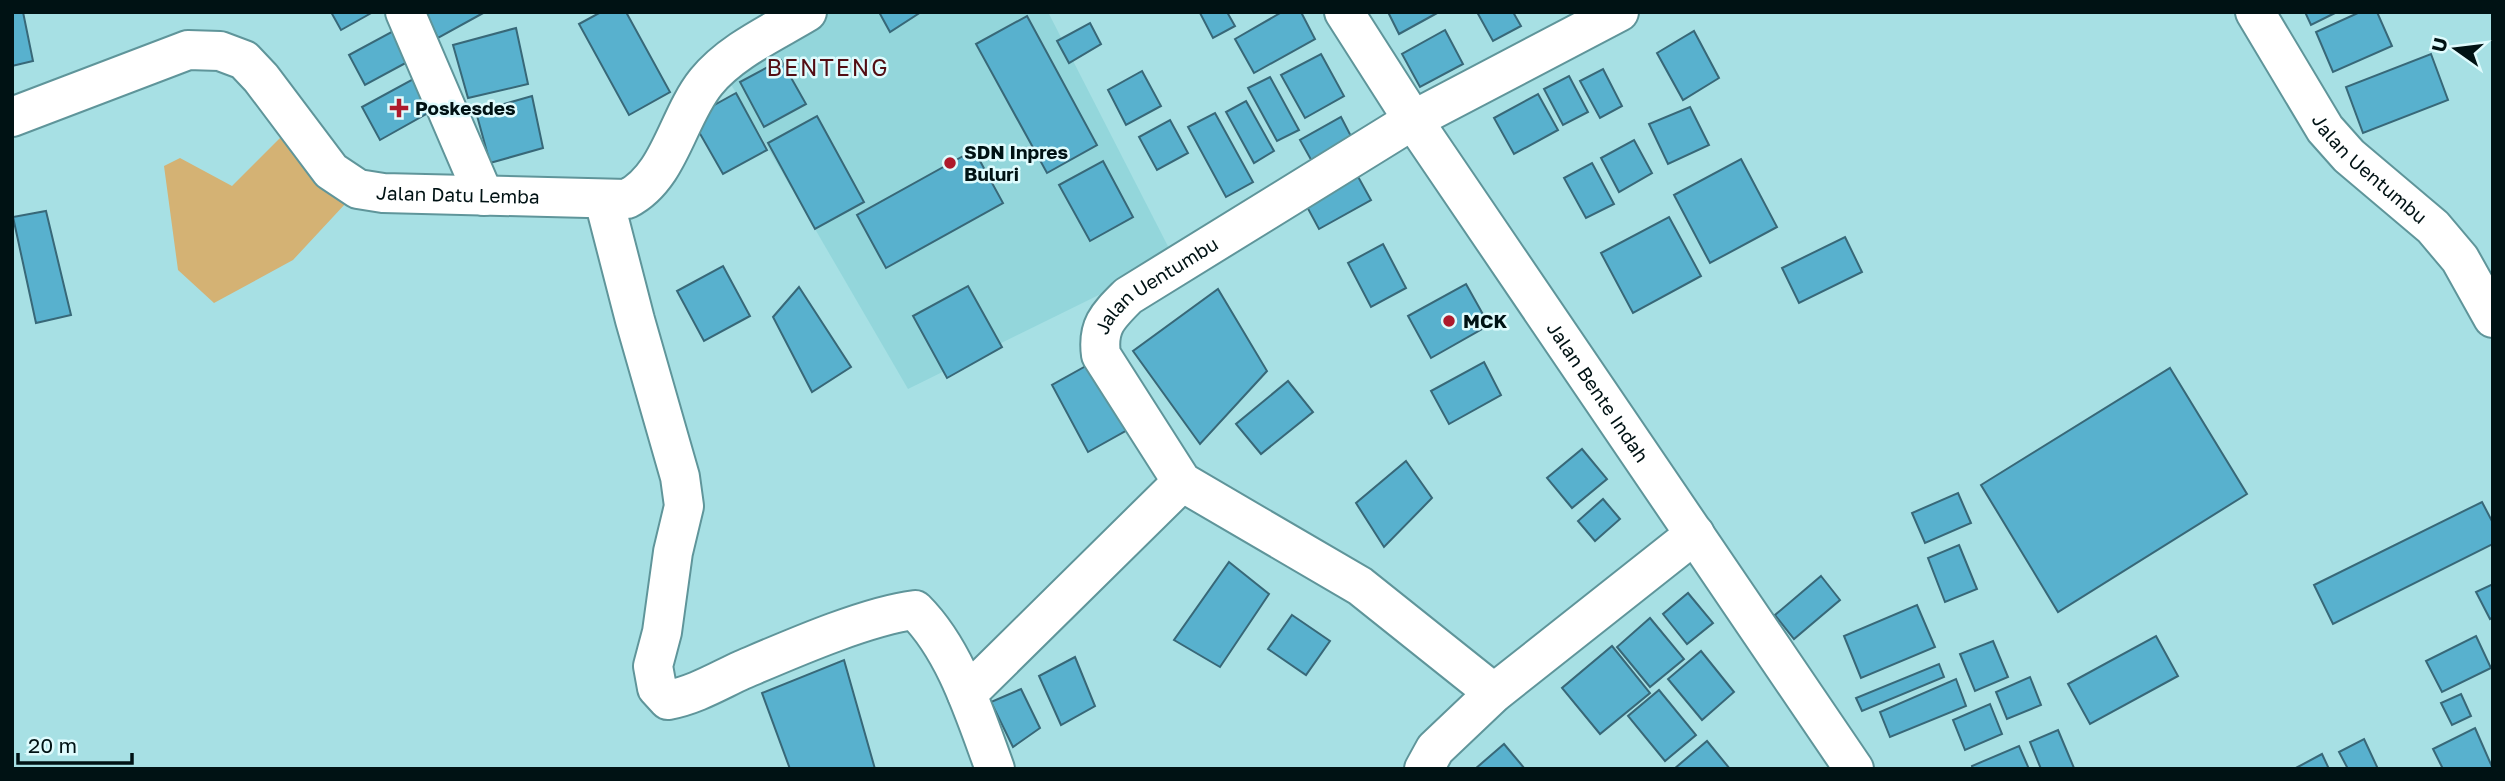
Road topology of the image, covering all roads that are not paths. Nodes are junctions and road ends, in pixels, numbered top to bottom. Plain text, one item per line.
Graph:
1 (405, 12) edge
2 (807, 12) edge
3 (1344, 12) edge
4 (1619, 12) edge
5 (2255, 12) edge
6 (12, 117) edge
7 (1413, 120) junction
8 (484, 196) junction
9 (604, 200) junction
10 (2493, 318) edge
11 (1182, 482) junction
12 (1695, 534) junction
13 (1494, 693) junction
14 (967, 694) junction
15 (995, 769) edge
16 (1424, 769) edge
17 (1854, 769) edge

1 - 8 street
2 - 9 street, Jalan Datu Lemba
3 - 7 street, Jalan Bente Indah
4 - 7 street, Jalan Uentumbu
5 - 10 street, Jalan Uentumbu
6 - 8 street, Jalan Datu Lemba
7 - 11 street, Jalan Uentumbu
7 - 12 street, Jalan Bente Indah
8 - 9 street, Jalan Datu Lemba
9 - 14 street
11 - 13 street, Jalan Uentumbu
11 - 14 street
12 - 13 street
12 - 17 street, Jalan Bente Indah
13 - 16 street
14 - 15 street

